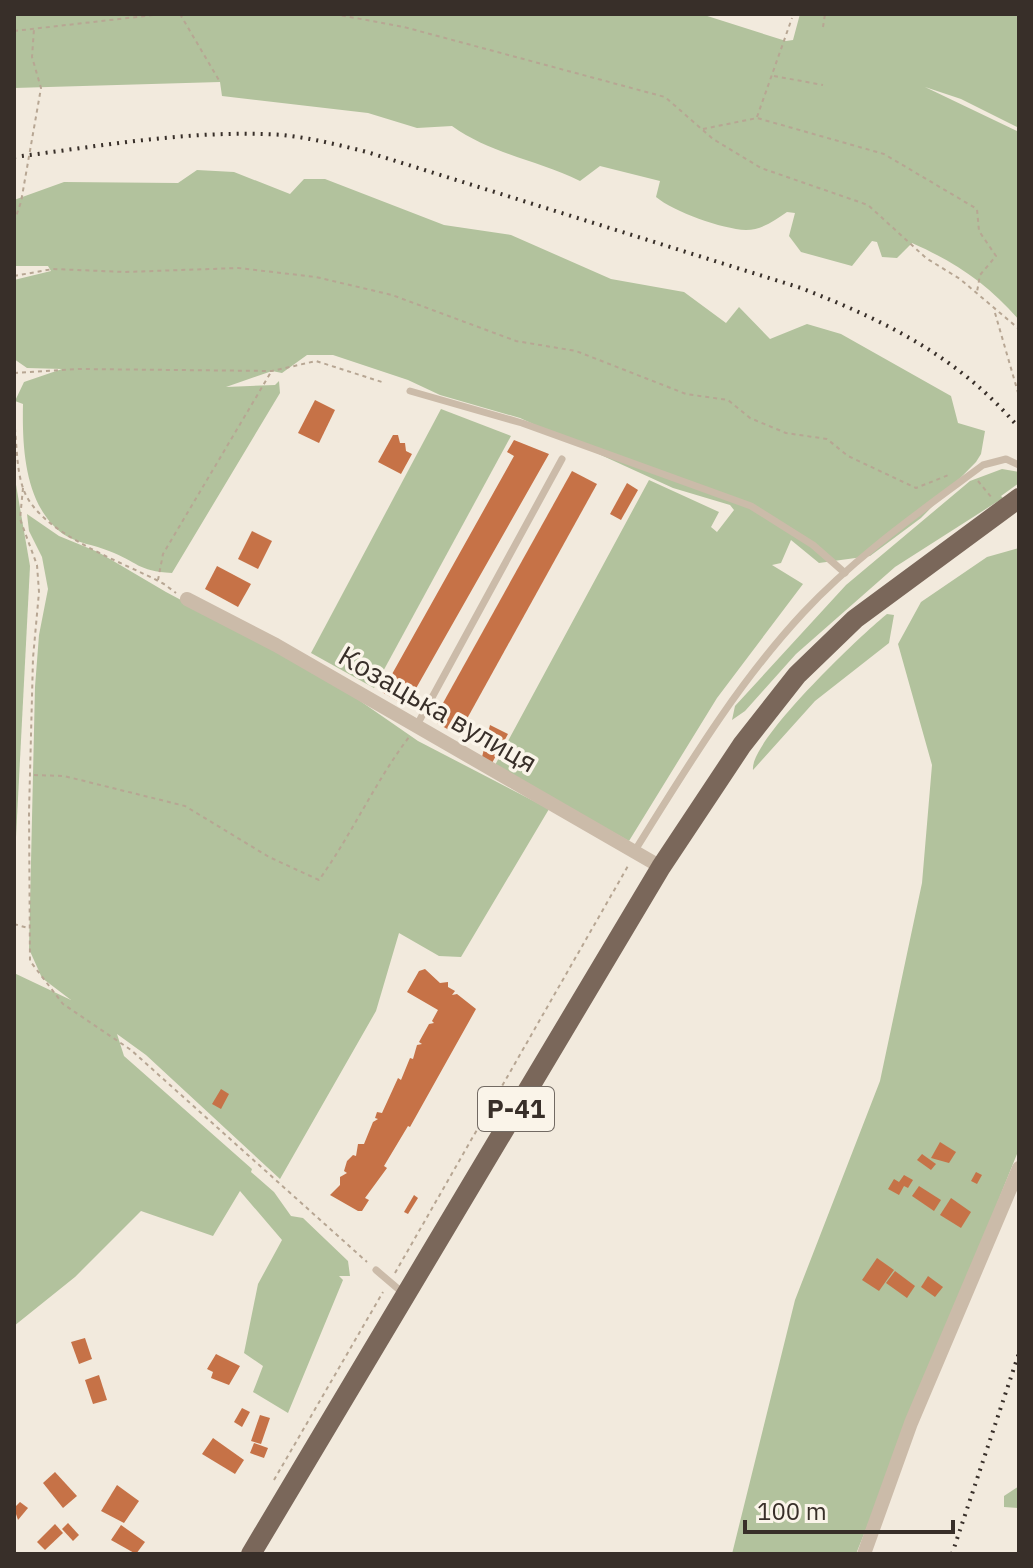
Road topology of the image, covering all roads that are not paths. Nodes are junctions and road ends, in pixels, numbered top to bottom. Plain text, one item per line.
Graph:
1 (410, 391) dead end
2 (562, 459) dead end
3 (1019, 465) edge
4 (1019, 498) edge
5 (845, 573) junction
6 (187, 599) road end
7 (416, 727) junction
8 (634, 852) junction
9 (661, 867) junction
10 (1019, 1168) edge
11 (376, 1270) road end
12 (398, 1288) junction
13 (251, 1554) edge
14 (864, 1554) edge

1 - 5 lane
2 - 7 lane
3 - 5 lane
4 - 9 main road, Р-41
5 - 8 lane
6 - 7 street, Козацька вулиця
7 - 8 street, Козацька вулиця
8 - 9 street, Козацька вулиця
9 - 12 main road, Р-41
10 - 14 street
11 - 12 lane
12 - 13 main road, Р-41

